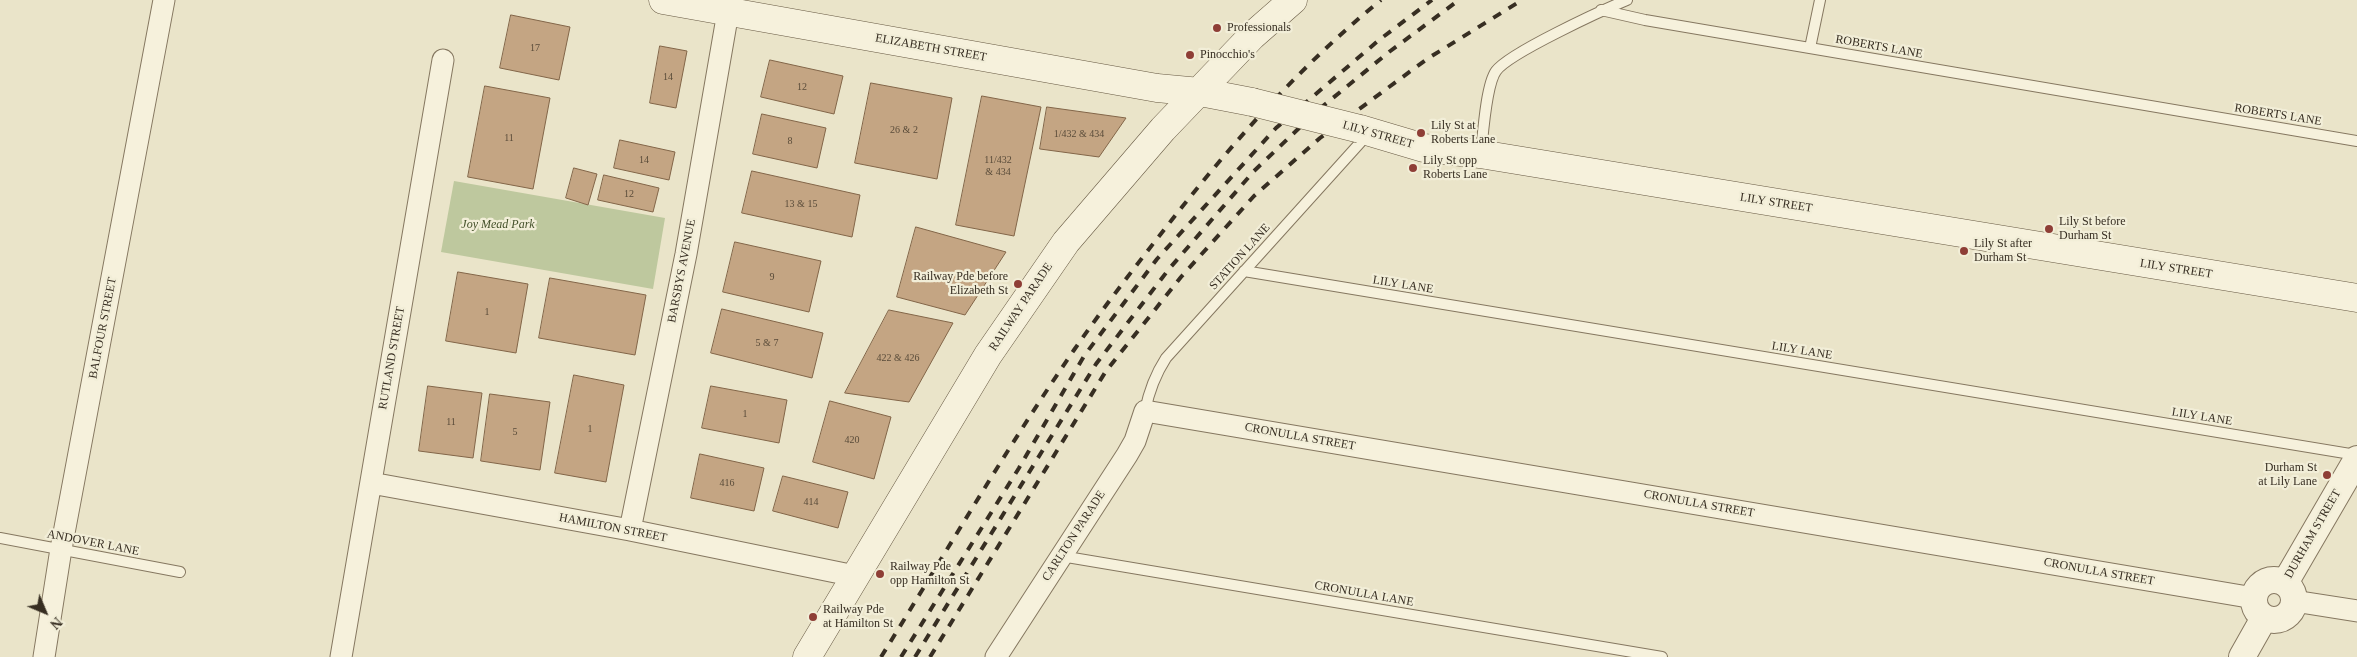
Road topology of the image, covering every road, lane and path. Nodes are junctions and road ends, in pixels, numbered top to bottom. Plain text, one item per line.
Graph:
1 (164, 0) edge
2 (663, 0) edge
3 (1293, 0) edge
4 (1627, 0) edge
5 (1820, 0) edge
6 (1602, 10) junction
7 (728, 12) junction
8 (1810, 48) junction
9 (443, 60) dead end
10 (1200, 92) junction
11 (1365, 130) junction
12 (2357, 141) edge
13 (1480, 154) junction
14 (1244, 271) junction
15 (2357, 298) edge
16 (1145, 411) junction
17 (2357, 455) edge
18 (2357, 459) edge
19 (371, 483) junction
20 (630, 530) junction
21 (0, 538) edge
22 (61, 549) junction
23 (1061, 556) junction
24 (180, 572) dead end
25 (854, 576) junction
26 (2289, 592) junction
27 (2259, 608) junction
28 (2357, 611) edge
29 (44, 657) edge
30 (341, 657) edge
31 (807, 657) edge
32 (996, 657) edge
33 (1662, 657) edge
34 (2242, 657) edge

1 - 22 street, BALFOUR STREET
2 - 7 main road, ELIZABETH STREET
3 - 10 main road, RAILWAY PARADE
4 - 6 lane
5 - 8 lane
6 - 8 lane, ROBERTS LANE
6 - 13 lane
7 - 10 main road, ELIZABETH STREET
7 - 20 street, BARSBYS AVENUE
8 - 12 lane, ROBERTS LANE
9 - 19 street, RUTLAND STREET
10 - 11 main road, LILY STREET, bridge
10 - 25 main road, RAILWAY PARADE
11 - 13 main road, LILY STREET
11 - 14 lane, STATION LANE
13 - 15 main road, LILY STREET
14 - 16 lane, STATION LANE
14 - 17 lane, LILY LANE
16 - 23 street, CARLTON PARADE
16 - 27 street, CRONULLA STREET
18 - 26 street, DURHAM STREET
19 - 20 street, HAMILTON STREET
19 - 30 street, RUTLAND STREET
20 - 25 street, HAMILTON STREET
21 - 22 lane, ANDOVER LANE
22 - 24 lane, ANDOVER LANE
22 - 29 street, BALFOUR STREET
23 - 32 street, CARLTON PARADE
23 - 33 lane, CRONULLA LANE
25 - 31 main road, RAILWAY PARADE
26 - 27 street
26 - 27 street
26 - 28 street
27 - 34 street

